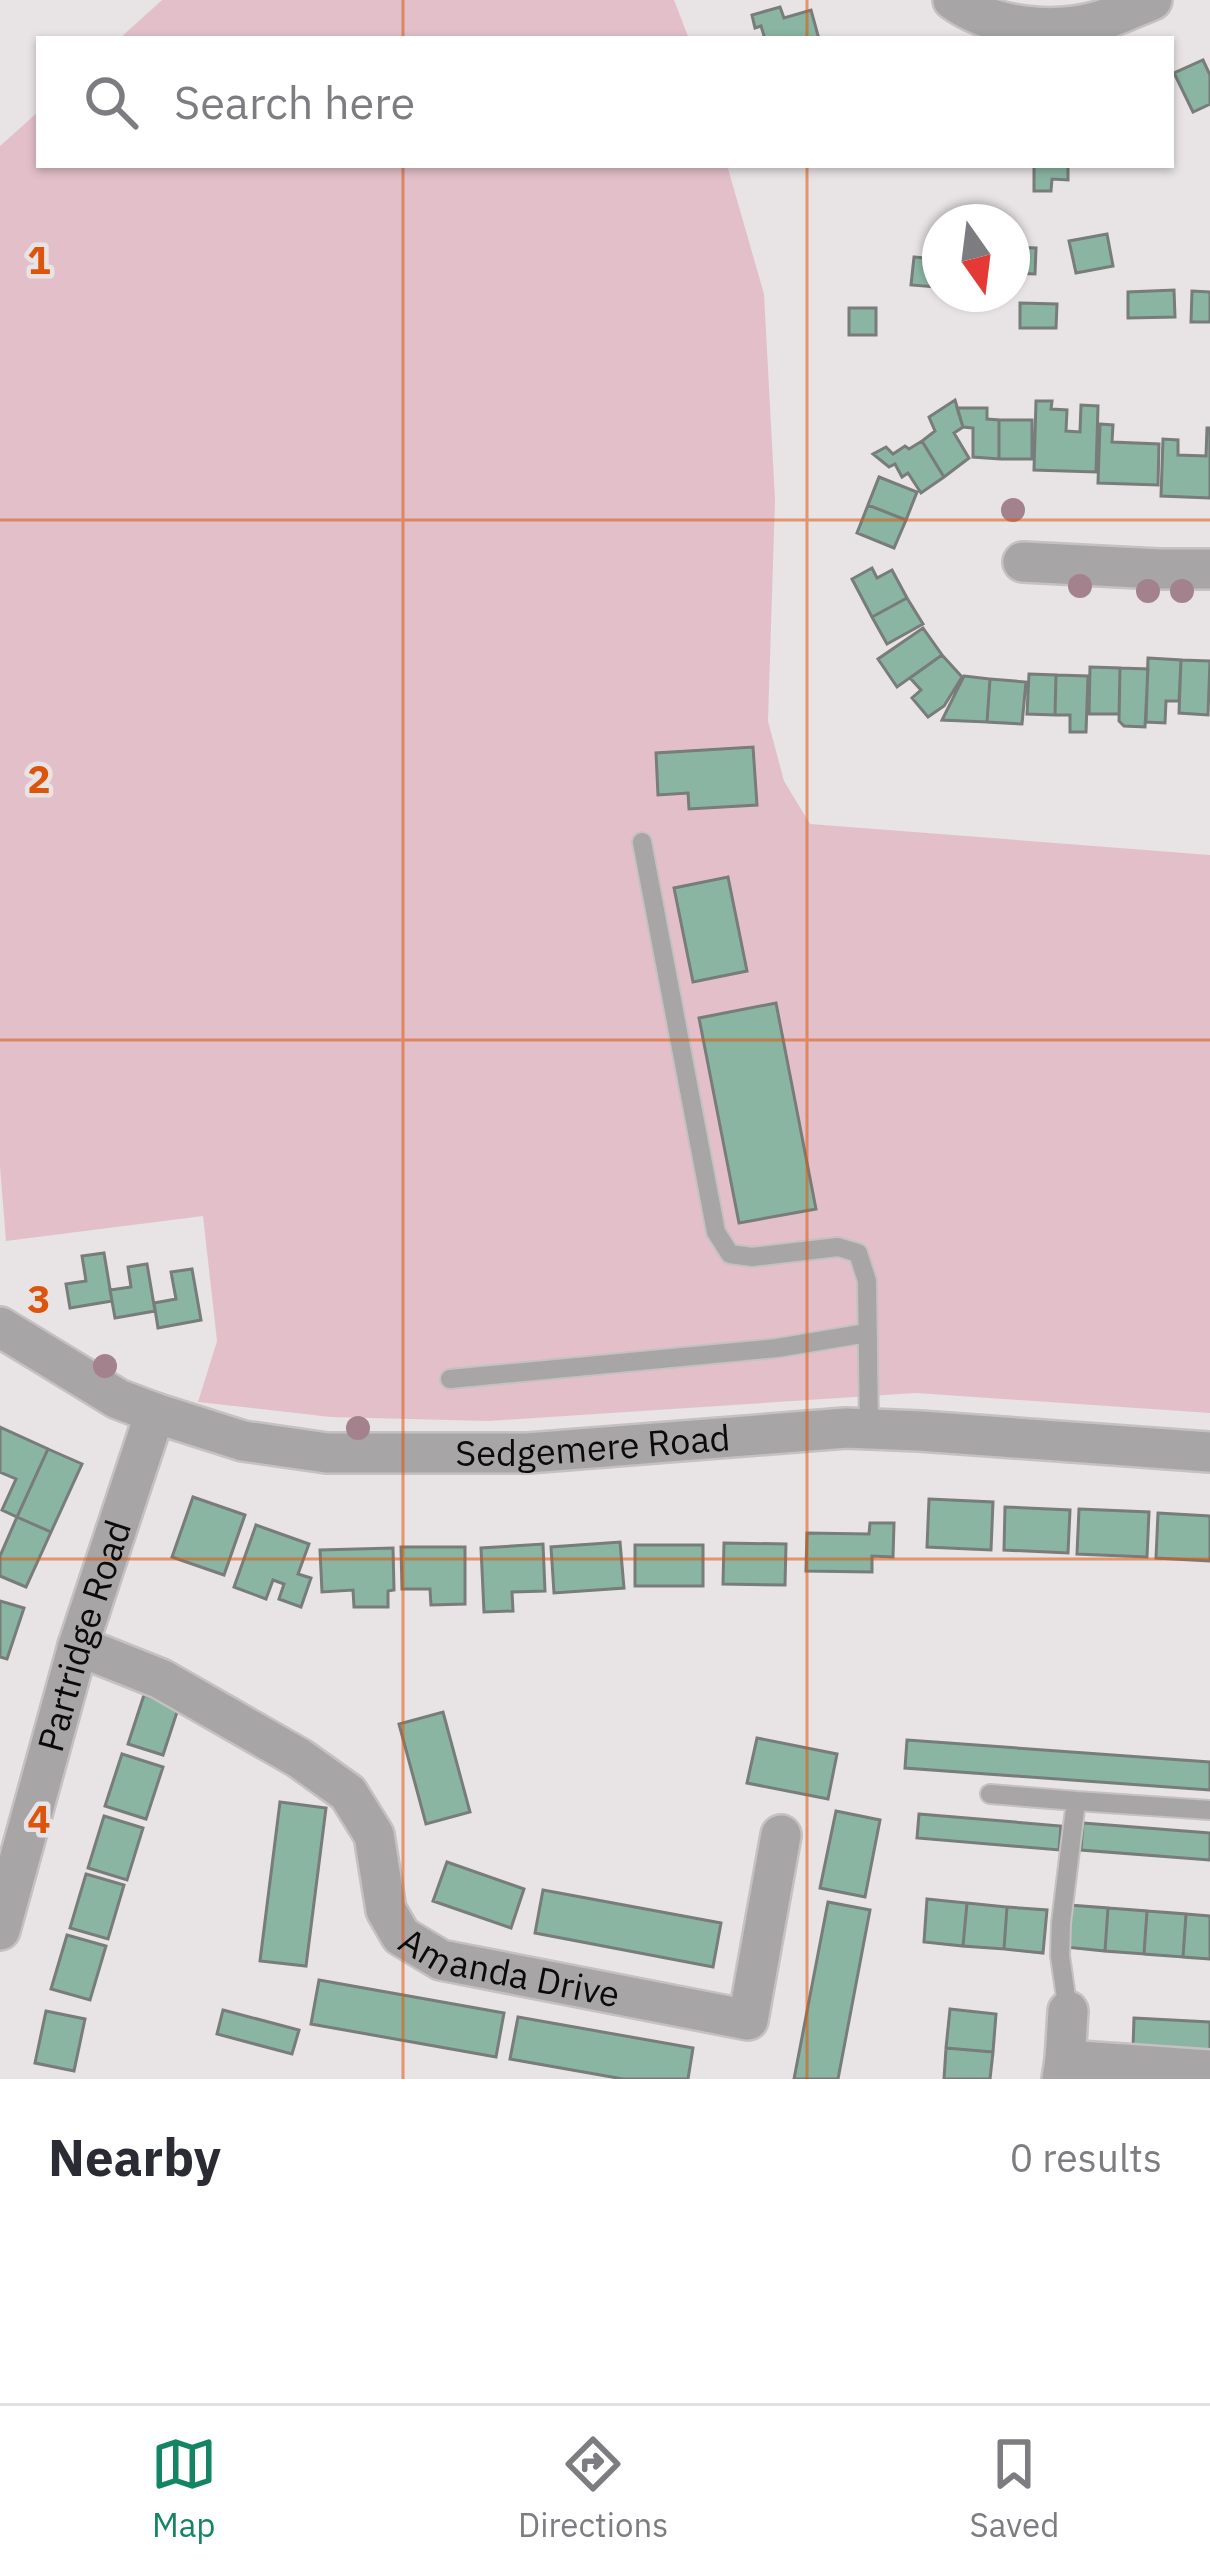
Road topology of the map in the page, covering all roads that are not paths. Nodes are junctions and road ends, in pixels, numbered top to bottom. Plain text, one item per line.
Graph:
1 (952, 0) edge
2 (1152, 0) edge
3 (1023, 562) dead end
4 (1210, 569) edge
5 (642, 842) dead end
6 (0, 1327) edge
7 (867, 1333) junction
8 (450, 1379) dead end
9 (155, 1413) junction
10 (869, 1429) junction
11 (1210, 1452) edge
12 (78, 1646) junction
13 (990, 1794) dead end
14 (1076, 1801) junction
15 (1210, 1810) edge
16 (781, 1835) dead end
17 (0, 1930) edge
18 (1068, 2011) joint
19 (1064, 2070) edge
20 (1210, 2070) edge

1 - 2 street
3 - 4 street
5 - 7 lane
6 - 9 street, Sedgemere Road
7 - 8 lane
7 - 10 lane
9 - 10 street, Sedgemere Road
9 - 12 street, Partridge Road
10 - 11 street, Sedgemere Road
12 - 16 street, Amanda Drive
12 - 17 street, Partridge Road
13 - 14 lane
14 - 15 lane
14 - 18 lane
18 - 19 street
19 - 20 street

